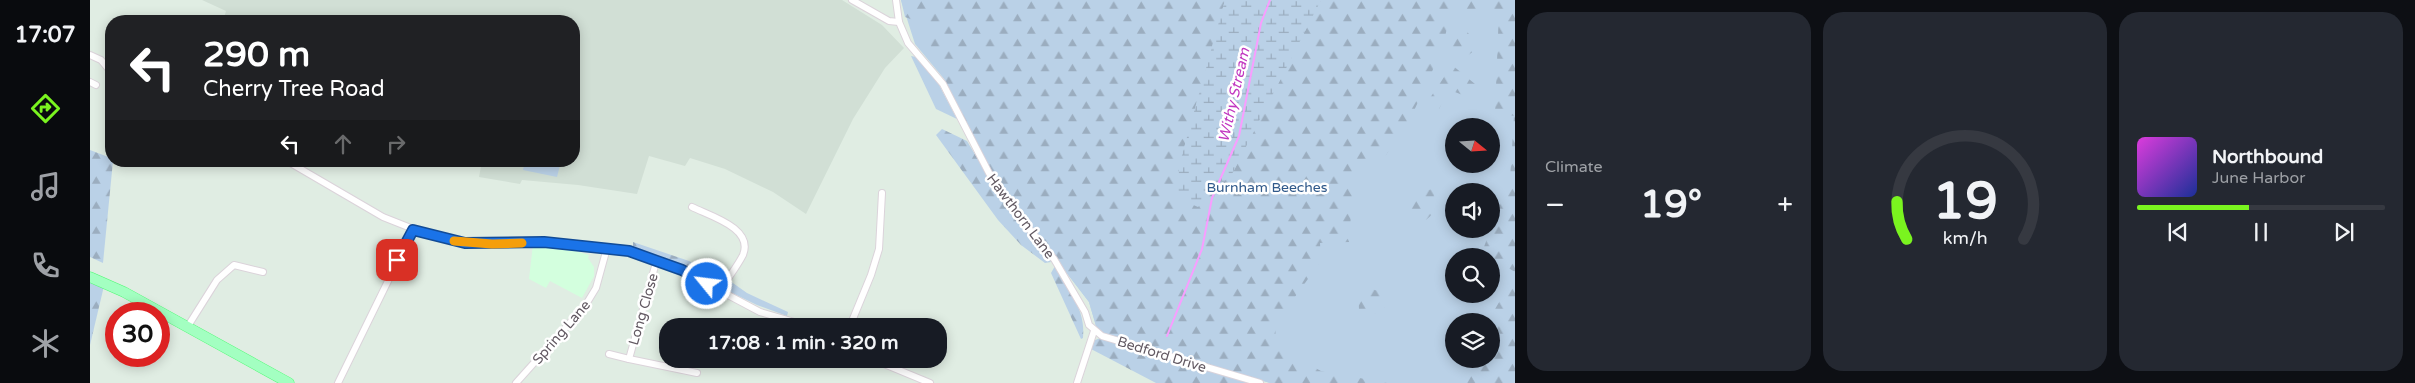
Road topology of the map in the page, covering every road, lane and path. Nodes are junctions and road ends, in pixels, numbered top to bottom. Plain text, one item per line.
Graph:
1 (852, 0) edge
2 (896, 0) edge
3 (899, 22) junction
4 (90, 55) edge
5 (105, 65) edge
6 (297, 167) edge
7 (882, 193) dead end
8 (692, 208) dead end
9 (413, 230) junction
10 (606, 248) junction
11 (657, 259) junction
12 (263, 272) dead end
13 (90, 277) edge
14 (720, 291) junction
15 (781, 318) edge
16 (853, 318) edge
17 (188, 326) junction
18 (1094, 330) junction
19 (609, 354) dead end
20 (629, 359) junction
21 (894, 368) edge
22 (697, 373) dead end
23 (283, 382) edge
24 (338, 383) edge
25 (516, 383) edge
26 (930, 383) edge
27 (1076, 383) edge
28 (1260, 383) edge

1 - 3 street
2 - 3 street, Hawthorn Lane
3 - 18 street, Hawthorn Lane
4 - 5 street
6 - 9 street
7 - 16 street
8 - 14 street
9 - 10 street
9 - 24 street
10 - 11 street
10 - 25 street, Spring Lane
11 - 14 street
11 - 20 street, Long Close
12 - 17 street
13 - 17 main road
14 - 15 street
17 - 23 main road
18 - 27 street
18 - 28 street, Bedford Drive
19 - 20 street, Long Close
20 - 22 street, Long Close
21 - 26 street

